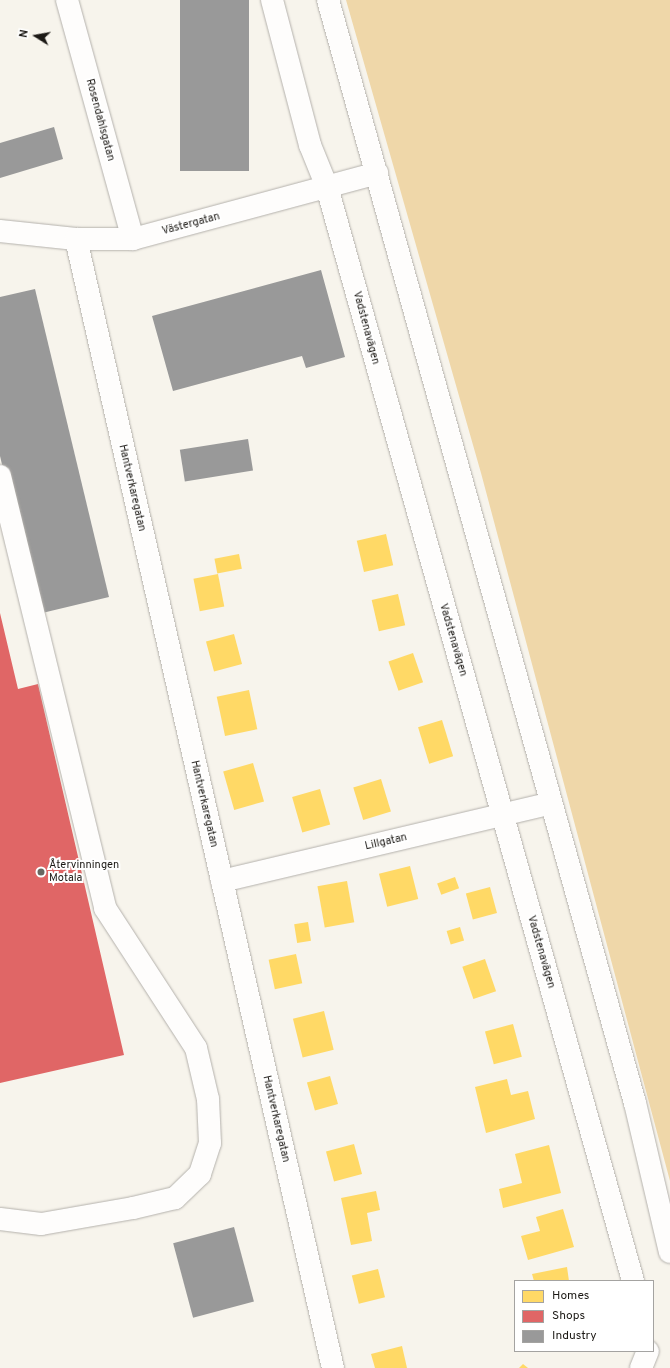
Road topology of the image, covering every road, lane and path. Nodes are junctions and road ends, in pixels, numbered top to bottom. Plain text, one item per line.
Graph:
1 (67, 0) edge
2 (272, 0) edge
3 (328, 0) edge
4 (377, 173) junction
5 (328, 187) junction
6 (0, 231) edge
7 (76, 239) junction
8 (133, 240) junction
9 (0, 476) edge
10 (551, 803) junction
11 (503, 815) junction
12 (222, 881) junction
13 (0, 1219) edge
14 (670, 1252) edge
15 (632, 1280) edge
16 (333, 1368) edge

1 - 8 street, Rosendahlsgatan
2 - 5 street, Vadstenavägen
3 - 4 street
4 - 5 street, Västergatan
4 - 10 street
5 - 8 street, Västergatan
5 - 11 street, Vadstenavägen
6 - 7 street, Västergatan
7 - 8 street, Västergatan
7 - 12 street, Hantverkaregatan
9 - 13 street
10 - 11 street, Lillgatan
10 - 14 street
11 - 12 street, Lillgatan
11 - 15 street, Vadstenavägen
12 - 16 street, Hantverkaregatan

